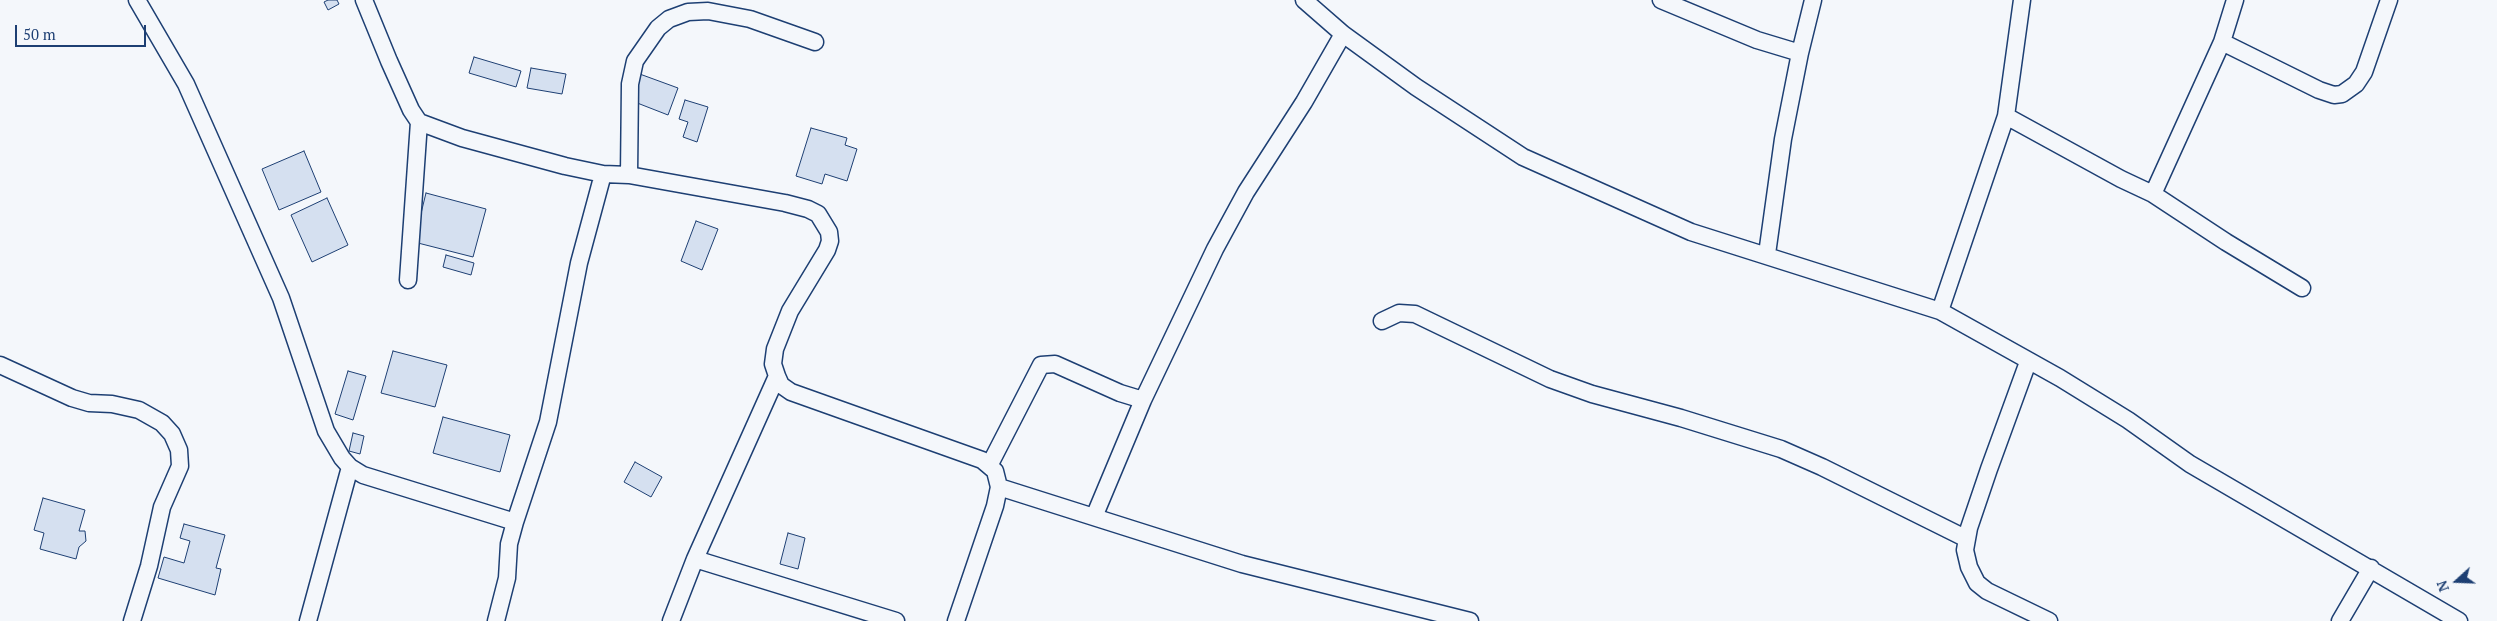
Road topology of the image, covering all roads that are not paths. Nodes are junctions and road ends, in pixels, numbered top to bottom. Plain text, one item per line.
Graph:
1 (137, 0) edge
2 (364, 0) edge
3 (1304, 0) edge
4 (1661, 0) edge
5 (1813, 0) edge
6 (2022, 0) edge
7 (2235, 0) edge
8 (2389, 0) edge
9 (686, 6) edge
10 (1344, 34) junction
11 (815, 42) dead end
12 (2222, 42) junction
13 (1800, 53) junction
14 (2006, 116) junction
15 (420, 122) junction
16 (603, 174) junction
17 (629, 175) junction
18 (2153, 194) junction
19 (1767, 254) junction
20 (408, 280) dead end
21 (2302, 288) dead end
22 (1940, 311) junction
23 (1382, 321) dead end
24 (2028, 362) junction
25 (0, 365) edge
26 (777, 376) junction
27 (1144, 400) junction
28 (990, 466) junction
29 (350, 467) junction
30 (999, 487) junction
31 (1094, 518) junction
32 (514, 522) junction
33 (1967, 539) junction
34 (695, 559) junction
35 (2371, 568) junction
36 (132, 621) edge
37 (308, 621) edge
38 (496, 621) edge
39 (671, 621) edge
40 (896, 621) edge
41 (956, 621) edge
42 (1470, 621) edge
43 (2049, 621) edge
44 (2340, 621) edge
45 (2458, 621) edge

1 - 29 street
2 - 15 street
3 - 10 street
4 - 13 street
5 - 13 street
6 - 14 street
7 - 12 street
8 - 12 street
9 - 11 street
9 - 17 street
10 - 19 street
10 - 27 street
12 - 18 street
13 - 19 street
14 - 18 street
14 - 22 street
15 - 16 street
15 - 20 street
16 - 17 street
16 - 32 street
17 - 26 street
18 - 21 street
19 - 22 street
22 - 24 street
23 - 33 street
24 - 33 street
24 - 35 street
25 - 36 street
26 - 28 street
26 - 34 street
27 - 28 street
27 - 31 street
28 - 30 street
29 - 32 street
29 - 37 street
30 - 31 street
30 - 41 street
31 - 42 street
32 - 38 street
33 - 43 street
34 - 39 street
34 - 40 street
35 - 44 street
35 - 45 street

